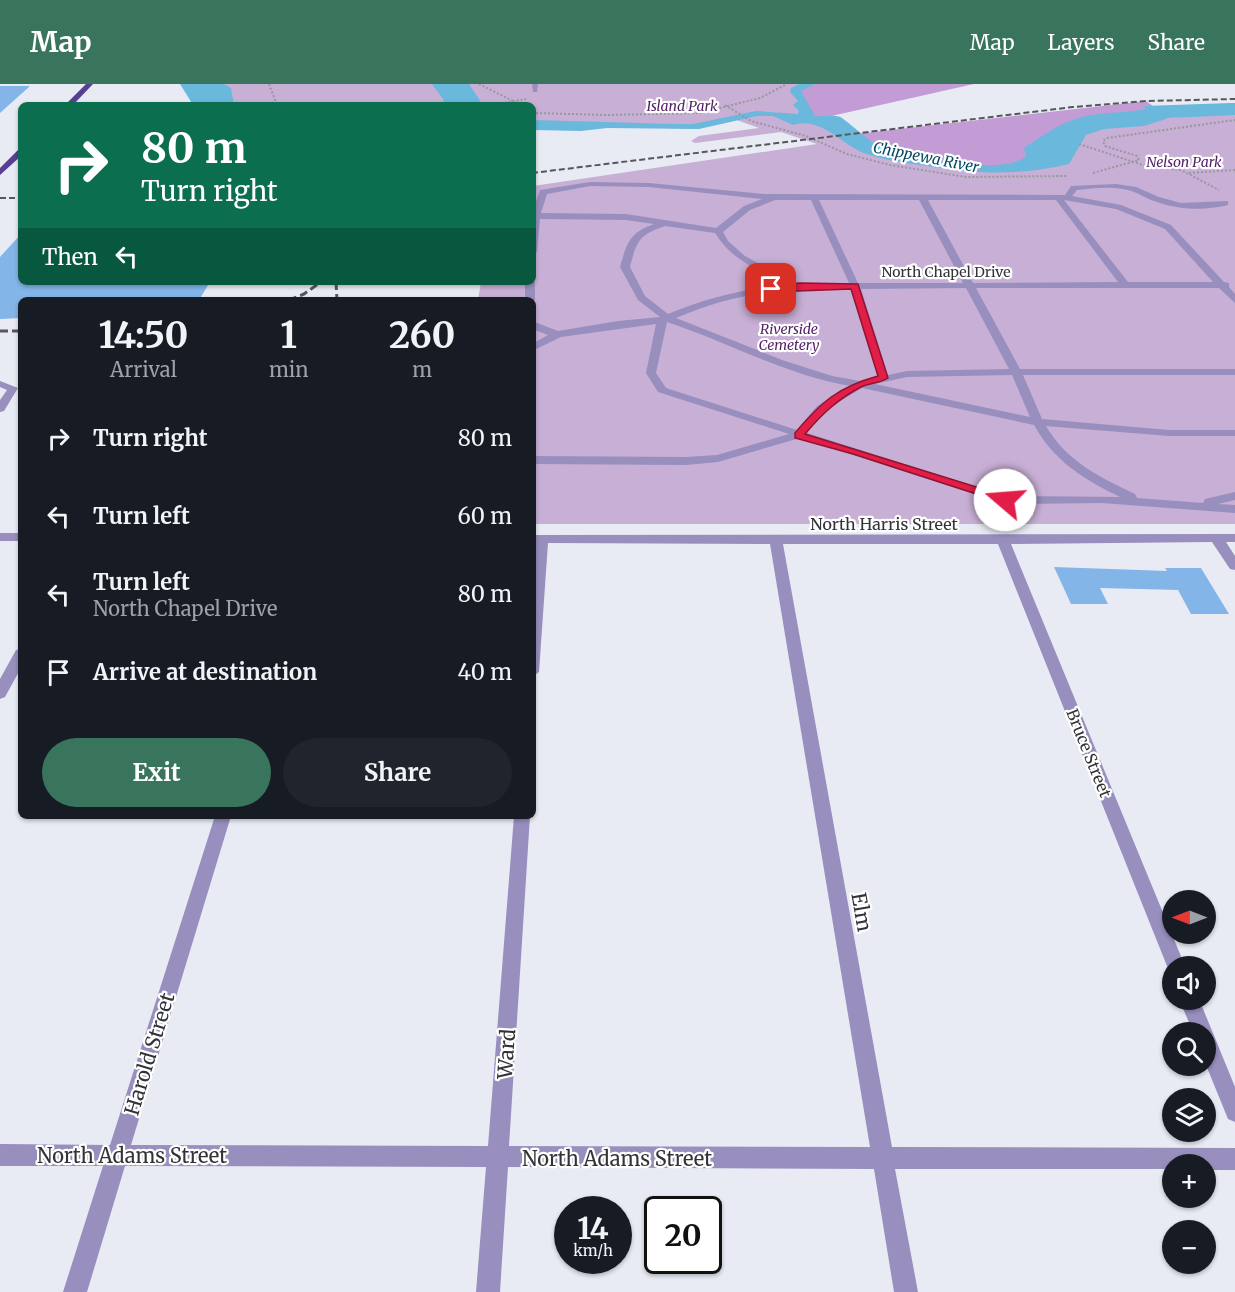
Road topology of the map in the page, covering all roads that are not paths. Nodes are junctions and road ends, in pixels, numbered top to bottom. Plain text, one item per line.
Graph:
1 (90, 84) edge
2 (72, 102) edge
3 (18, 155) edge
4 (0, 173) edge
5 (1085, 175) road end
6 (1099, 185) junction
7 (785, 196) junction
8 (813, 196) junction
9 (922, 197) junction
10 (1063, 198) junction
11 (1225, 199) road end
12 (536, 216) joint
13 (664, 223) junction
14 (718, 231) junction
15 (1125, 285) junction
16 (1222, 285) junction
17 (1235, 285) edge
18 (855, 286) junction
19 (971, 286) junction
20 (794, 287) junction
21 (1235, 300) edge
22 (664, 319) junction
23 (536, 326) edge
24 (558, 334) junction
25 (536, 346) edge
26 (1016, 372) junction
27 (1235, 372) edge
28 (884, 378) junction
29 (0, 384) edge
30 (860, 384) junction
31 (0, 409) edge
32 (1038, 422) junction
33 (1235, 433) edge
34 (799, 435) junction
35 (536, 460) edge
36 (1235, 496) edge
37 (1143, 502) junction
38 (1194, 506) junction
39 (1235, 510) edge
40 (0, 537) edge
41 (18, 537) edge
42 (1216, 538) junction
43 (1235, 538) edge
44 (537, 539) edge
45 (776, 540) junction
46 (1003, 540) junction
47 (536, 566) edge
48 (1235, 566) edge
49 (18, 660) edge
50 (0, 693) edge
51 (222, 819) edge
52 (522, 819) edge
53 (1172, 956) edge
54 (1216, 1065) edge
55 (1235, 1112) edge
56 (117, 1154) junction
57 (0, 1155) edge
58 (498, 1158) junction
59 (882, 1158) junction
60 (1235, 1159) edge
61 (75, 1292) edge
62 (488, 1292) edge
63 (906, 1292) edge

1 - 2 main road
3 - 4 main road
5 - 6 street
6 - 10 street
6 - 11 street
7 - 8 street
7 - 12 street
7 - 14 street
8 - 9 street
8 - 18 street
9 - 10 street
9 - 19 street
10 - 15 street
10 - 16 street
12 - 13 street
13 - 14 street
13 - 22 street
14 - 20 street
15 - 16 street, North Chapel Drive
15 - 19 street, North Chapel Drive
16 - 17 street, North Chapel Drive
16 - 21 street
18 - 19 street, North Chapel Drive
18 - 20 street, North Chapel Drive
18 - 28 street
19 - 26 street
20 - 22 street, North Chapel Drive
22 - 24 street
22 - 30 street
22 - 34 street
23 - 24 street
24 - 25 street
26 - 27 street
26 - 28 street
26 - 32 street
28 - 30 street
29 - 31 street
30 - 32 street
30 - 34 street
32 - 33 street
32 - 37 street
34 - 35 street
34 - 37 street
36 - 38 street
37 - 38 street
38 - 39 street
40 - 41 street
42 - 43 street, North Harris Street
42 - 46 street, North Harris Street
42 - 48 street
44 - 45 street, North Harris Street
44 - 47 street
45 - 46 street, North Harris Street
45 - 59 street, Elm
46 - 53 street, Bruce Street
49 - 50 street
51 - 56 street, Harold Street
52 - 58 street, Ward
54 - 55 street
56 - 57 street, North Adams Street
56 - 58 street, North Adams Street
56 - 61 street, Harold Street
58 - 59 street, North Adams Street
58 - 62 street, Ward
59 - 60 street, North Adams Street
59 - 63 street, Elm

